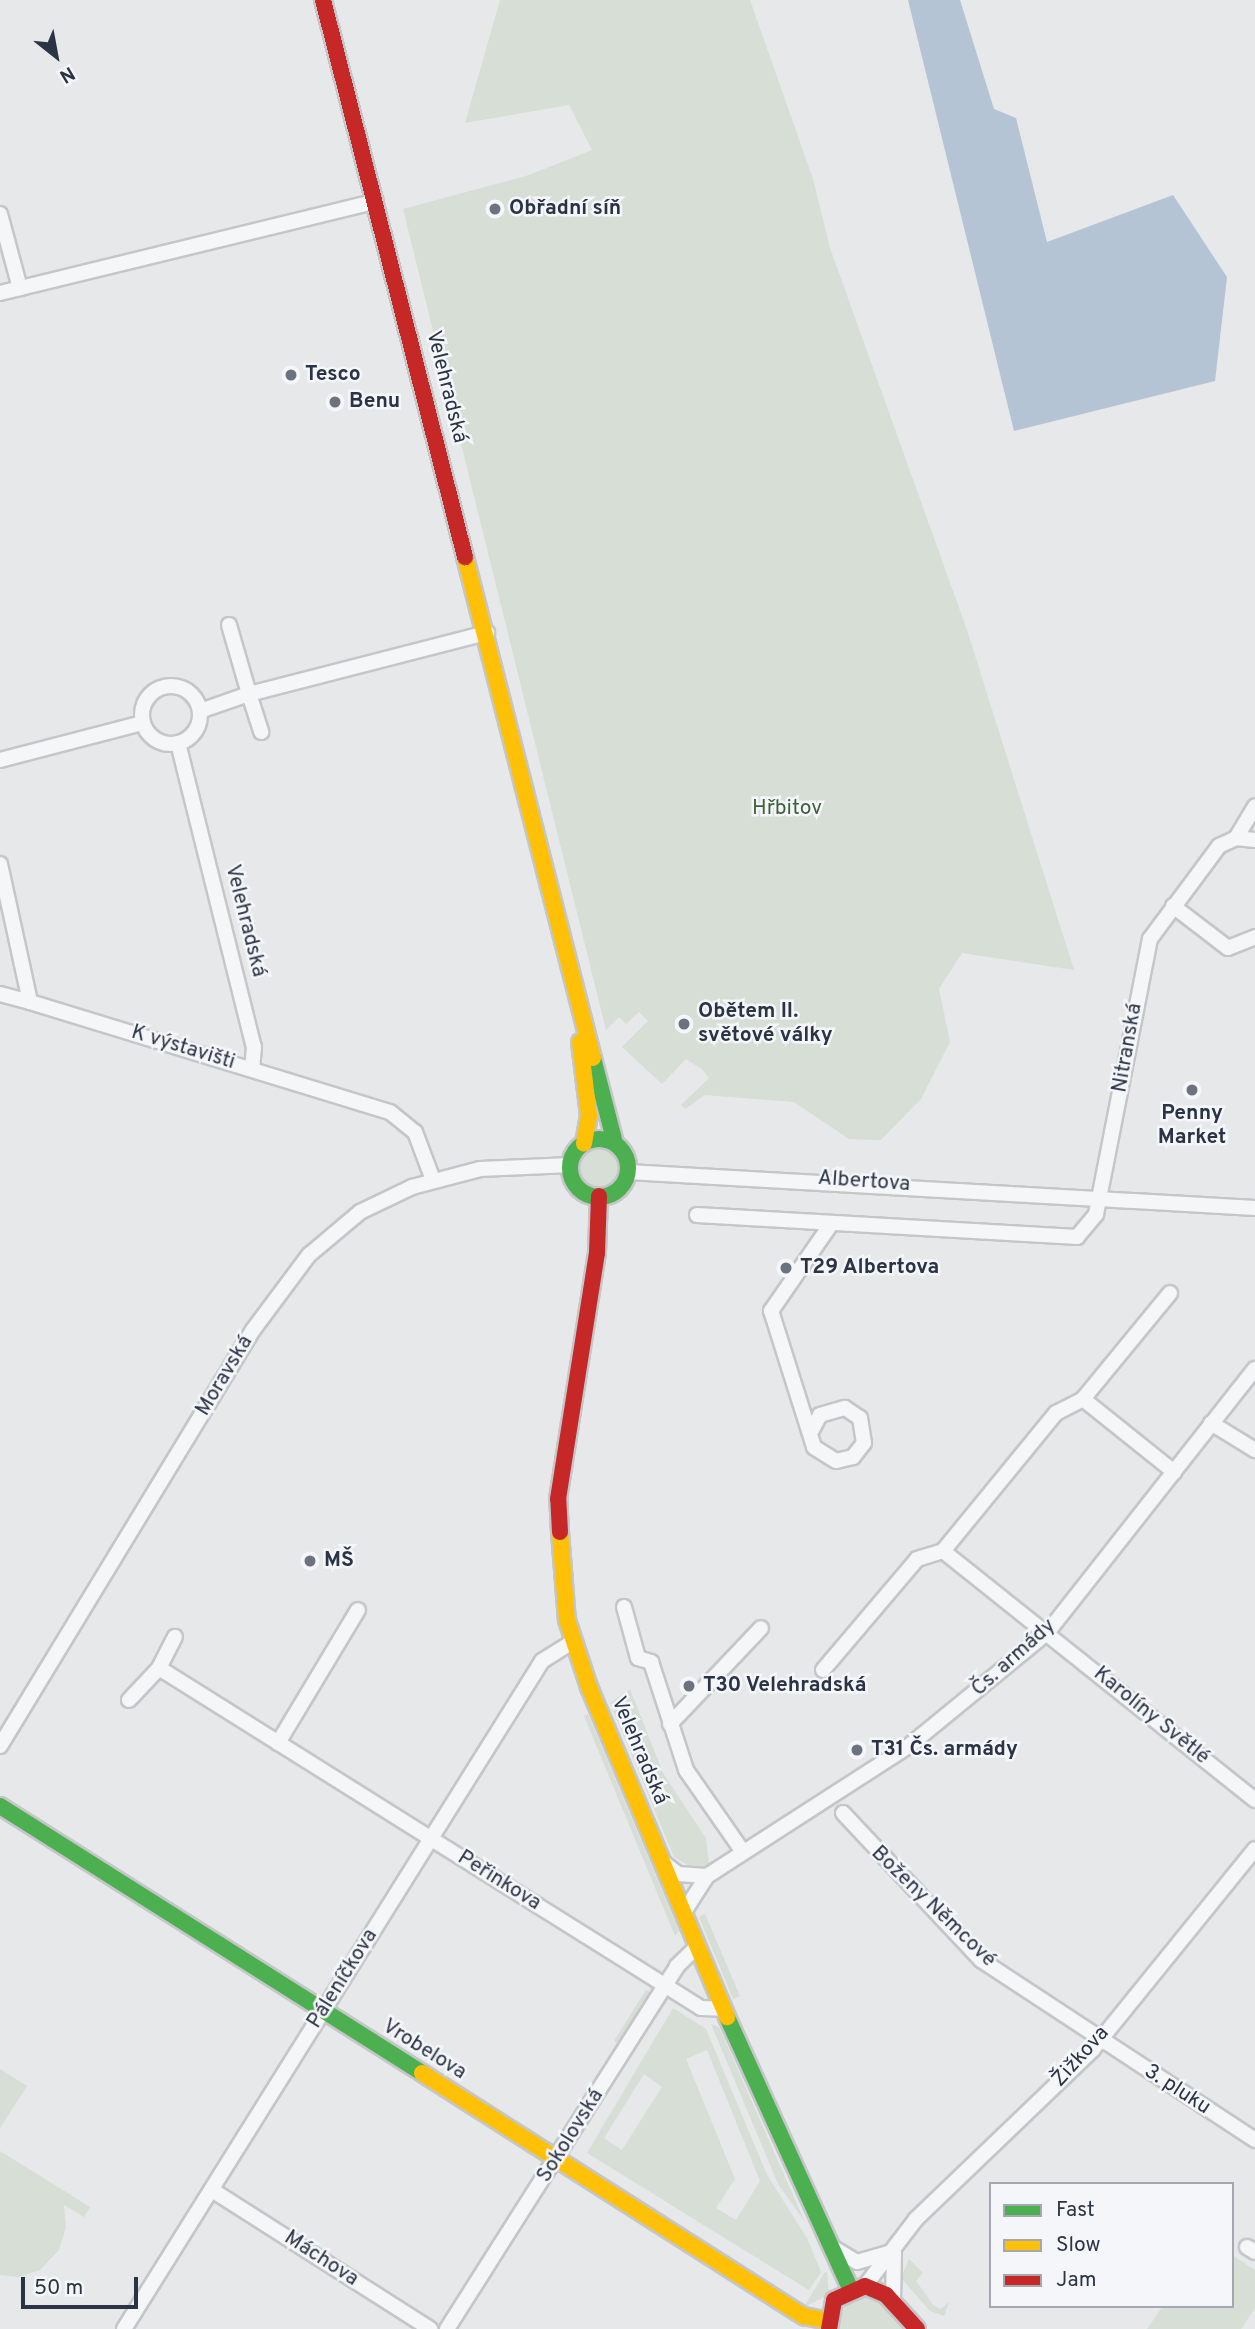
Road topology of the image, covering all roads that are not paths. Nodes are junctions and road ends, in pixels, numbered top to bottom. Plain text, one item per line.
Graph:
1 (323, 0) edge
2 (376, 201) junction
3 (0, 214) edge
4 (20, 288) junction
5 (0, 293) edge
6 (229, 625) dead end
7 (487, 633) junction
8 (249, 694) junction
9 (200, 711) junction
10 (142, 723) junction
11 (261, 732) dead end
12 (178, 743) junction
13 (0, 760) edge
14 (1255, 806) edge
15 (1236, 838) junction
16 (1255, 840) edge
17 (0, 864) edge
18 (1173, 906) junction
19 (1255, 937) edge
20 (573, 989) junction
21 (0, 994) edge
22 (30, 1002) junction
23 (251, 1069) junction
24 (615, 1143) junction
25 (584, 1144) junction
26 (571, 1165) junction
27 (628, 1172) junction
28 (433, 1181) junction
29 (599, 1196) junction
30 (1100, 1198) junction
31 (1255, 1208) edge
32 (697, 1215) dead end
33 (831, 1224) junction
34 (1170, 1293) dead end
35 (1255, 1369) edge
36 (1083, 1399) junction
37 (1212, 1423) junction
38 (812, 1430) dead end
39 (1255, 1450) edge
40 (1174, 1472) junction
41 (943, 1551) junction
42 (624, 1607) dead end
43 (358, 1610) dead end
44 (761, 1628) dead end
45 (1047, 1633) junction
46 (175, 1637) dead end
47 (573, 1642) junction
48 (159, 1668) junction
49 (823, 1670) dead end
50 (129, 1700) dead end
51 (670, 1724) junction
52 (278, 1743) junction
53 (0, 1746) edge
54 (1255, 1800) edge
55 (0, 1806) edge
56 (843, 1813) dead end
57 (431, 1839) junction
58 (1255, 1849) edge
59 (743, 1852) junction
60 (663, 1862) junction
61 (707, 1876) junction
62 (684, 1912) junction
63 (698, 1946) junction
64 (665, 1985) junction
65 (724, 2009) junction
66 (323, 2011) junction
67 (1100, 2039) junction
68 (1255, 2140) edge
69 (556, 2158) junction
70 (212, 2190) junction
71 (827, 2243) junction
72 (894, 2252) junction
73 (858, 2287) junction
74 (892, 2301) junction
75 (829, 2325) edge
76 (124, 2329) edge
77 (430, 2329) edge
78 (447, 2329) edge
79 (917, 2329) edge

1 - 2 main road, Velehradská
2 - 4 street
2 - 7 main road, Velehradská
3 - 4 street
4 - 5 street
6 - 8 street
7 - 8 street
7 - 20 main road, Velehradská
8 - 9 street
8 - 11 street
9 - 10 street
9 - 12 street
10 - 12 street
10 - 13 street
12 - 23 street, Velehradská
14 - 15 street
15 - 16 street
15 - 18 street, Nitranská
17 - 22 street
18 - 19 street
18 - 30 street, Nitranská
20 - 24 main road, Velehradská
20 - 25 main road, Velehradská
21 - 22 street
22 - 23 street, K výstavišti
23 - 28 street, K výstavišti
24 - 25 main road
24 - 27 main road, Velehradská
25 - 26 main road, Velehradská
26 - 28 street, Moravská
26 - 29 main road
27 - 29 main road
27 - 30 street, Albertova
28 - 53 street, Moravská
29 - 47 main road, Velehradská
30 - 31 street, Albertova
30 - 33 street, Albertova
32 - 33 street, Albertova
33 - 38 street
34 - 36 street
35 - 37 street, Čs. armády
36 - 40 street
36 - 41 street
37 - 39 street
37 - 40 street, Čs. armády
40 - 45 street, Čs. armády
41 - 45 street, Karolíny Světlé
41 - 49 street
42 - 51 street
43 - 52 street
44 - 51 street
45 - 54 street, Karolíny Světlé
45 - 59 street, Čs. armády
46 - 48 street
47 - 57 street, Páleníčkova
47 - 60 main road, Velehradská
48 - 50 street
48 - 52 street, Peřinkova
51 - 59 street
52 - 57 street, Peřinkova
55 - 66 main road, Vrobelova
56 - 67 street, Boženy Němcové
57 - 64 street, Peřinkova
57 - 66 street, Páleníčkova
58 - 67 street, Žižkova
59 - 61 street, Čs. armády
60 - 61 street
60 - 62 main road, Velehradská
61 - 62 street
62 - 63 main road, Velehradská
63 - 64 street, Sokolovská
63 - 65 main road, Velehradská
64 - 65 street, Peřinkova
64 - 69 street, Sokolovská
65 - 71 main road, Velehradská
66 - 69 main road, Vrobelova
66 - 70 street, Páleníčkova
67 - 68 street, 3. pluku
67 - 72 street, Žižkova
69 - 75 main road, Vrobelova
69 - 78 street, Sokolovská
70 - 76 street, Páleníčkova
70 - 77 street, Máchova
71 - 72 street
71 - 73 main road, Velehradská
72 - 73 street, Žižkova
72 - 74 street
73 - 74 main road
73 - 75 main road
74 - 79 main road

